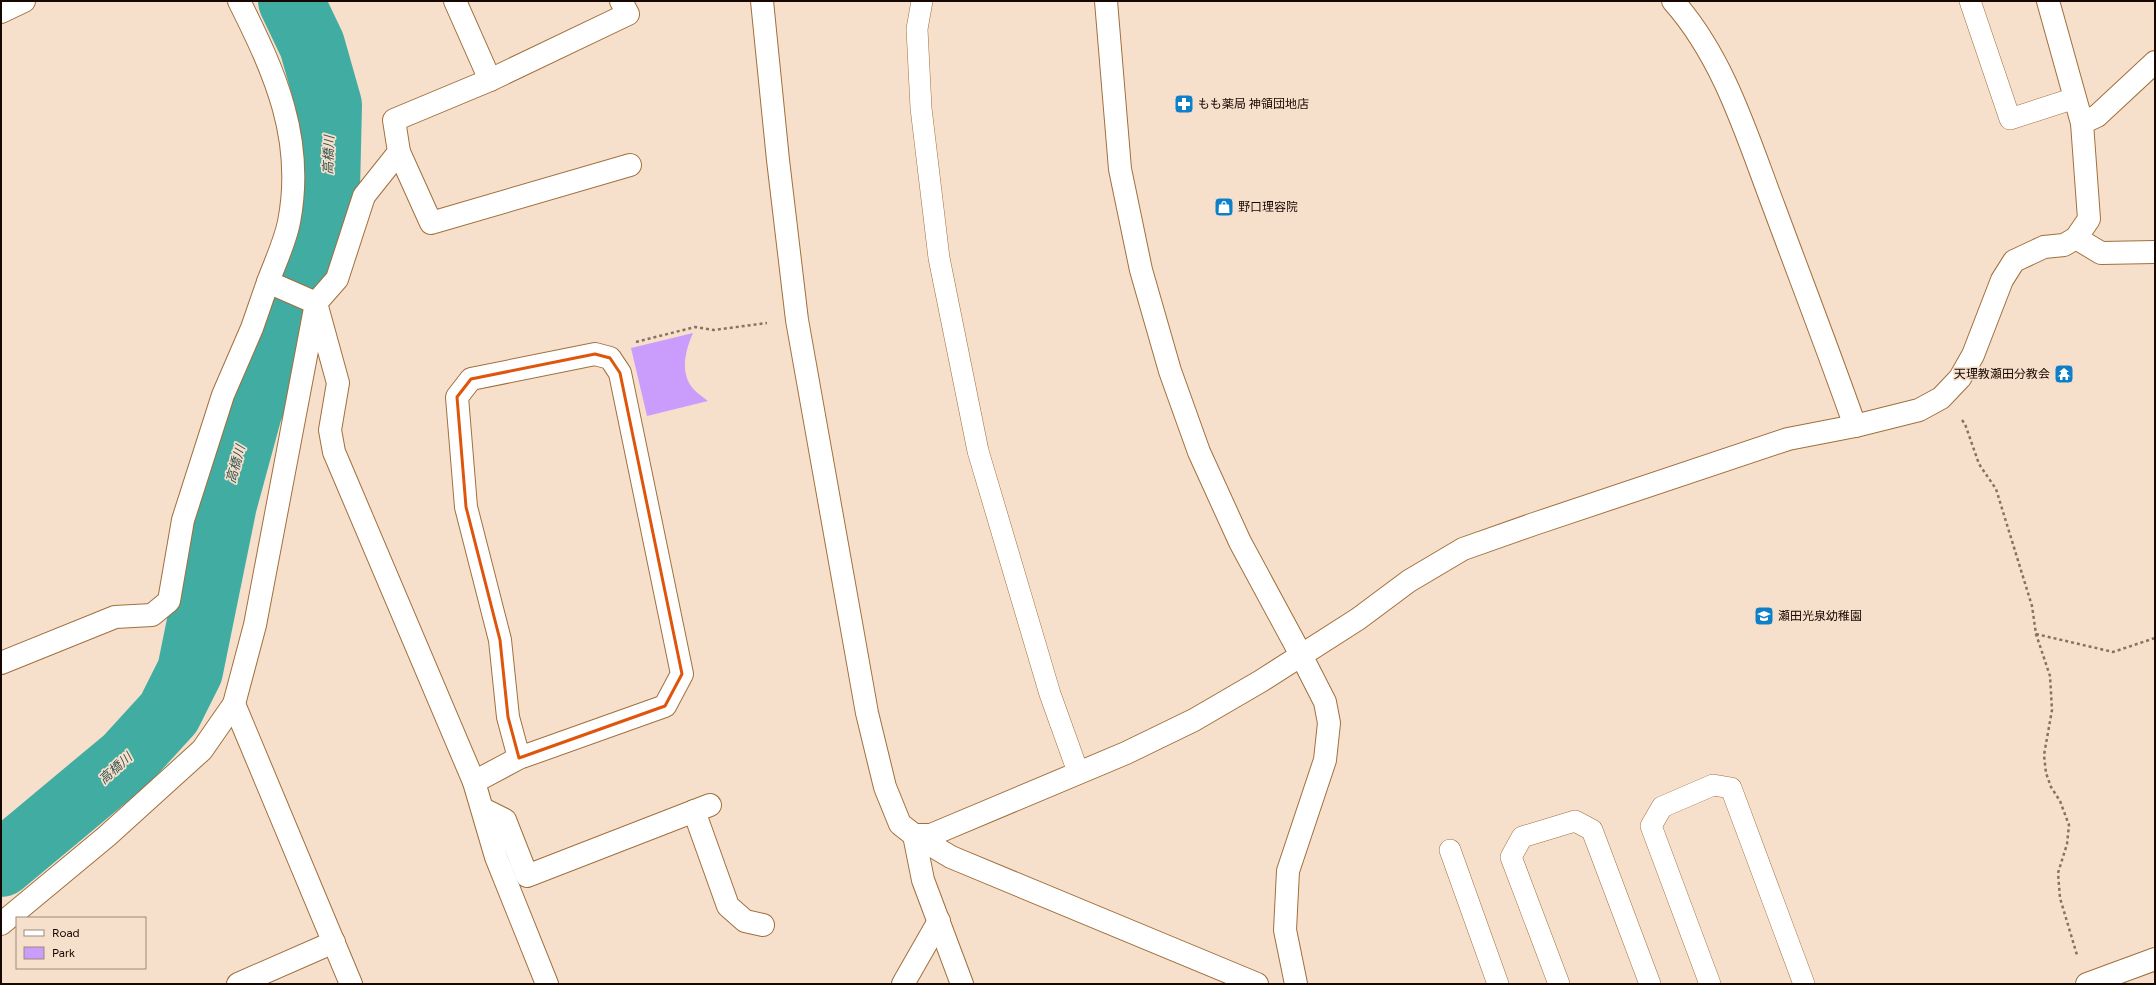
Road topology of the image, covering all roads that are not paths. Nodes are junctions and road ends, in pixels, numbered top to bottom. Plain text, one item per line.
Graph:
1 (24, 1) edge
2 (239, 1) edge
3 (455, 1) edge
4 (621, 1) edge
5 (762, 1) edge
6 (922, 1) edge
7 (1106, 1) edge
8 (1674, 1) edge
9 (1970, 1) edge
10 (2048, 1) edge
11 (1, 12) edge
12 (2155, 62) edge
13 (490, 80) junction
14 (2075, 98) junction
15 (2082, 123) junction
16 (399, 152) junction
17 (630, 165) dead end
18 (2076, 238) junction
19 (2155, 252) edge
20 (275, 285) junction
21 (314, 301) junction
22 (1855, 426) junction
23 (1301, 655) junction
24 (1, 663) edge
25 (234, 704) junction
26 (519, 758) junction
27 (1078, 772) junction
28 (474, 782) junction
29 (483, 809) junction
30 (914, 835) junction
31 (1450, 850) dead end
32 (939, 921) junction
33 (1, 924) edge
34 (763, 925) dead end
35 (334, 942) junction
36 (2155, 959) edge
37 (238, 984) edge
38 (351, 984) edge
39 (546, 984) edge
40 (903, 984) edge
41 (962, 984) edge
42 (1257, 984) edge
43 (1296, 984) edge
44 (1498, 984) edge
45 (1559, 984) edge
46 (1650, 984) edge
47 (1710, 984) edge
48 (1804, 984) edge
49 (2087, 984) edge

1 - 11 street
2 - 20 street
3 - 13 street
4 - 13 street
5 - 30 street
6 - 27 lane
7 - 23 street
8 - 22 street
9 - 14 lane
10 - 14 street
12 - 15 street
13 - 16 street
14 - 15 street
15 - 18 street
16 - 17 street
16 - 21 street
18 - 19 street
18 - 22 street
20 - 21 street
20 - 24 street
21 - 25 street
21 - 28 street
22 - 23 street
23 - 27 street
23 - 43 street
25 - 33 street
25 - 35 street
26 - 26 street
26 - 28 street
27 - 30 street
28 - 29 street
29 - 34 street
29 - 39 street
30 - 32 street
30 - 42 street
31 - 44 lane
32 - 40 street
32 - 41 street
35 - 37 street
35 - 38 street
36 - 49 street
45 - 46 lane
47 - 48 lane

